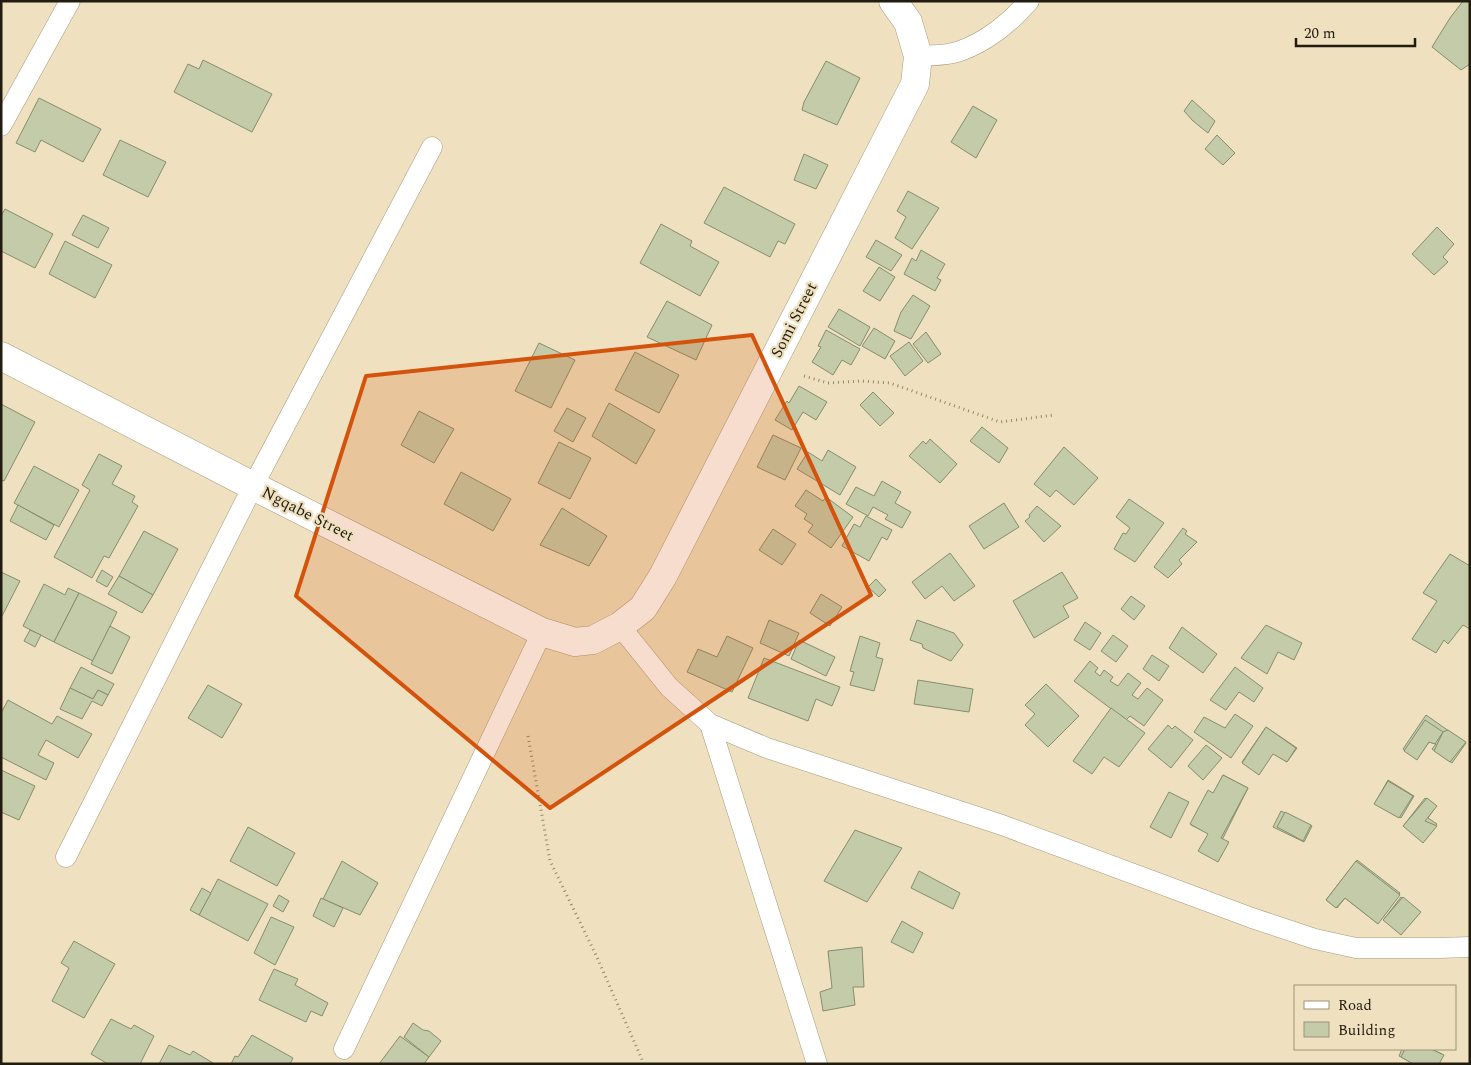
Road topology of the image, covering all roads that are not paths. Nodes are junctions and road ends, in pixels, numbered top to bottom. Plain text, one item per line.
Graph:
1 (70, 1) edge
2 (893, 1) edge
3 (1029, 1) edge
4 (918, 56) junction
5 (1, 126) edge
6 (432, 147) dead end
7 (1, 356) edge
8 (252, 486) junction
9 (620, 626) junction
10 (542, 632) junction
11 (710, 724) junction
12 (66, 857) dead end
13 (1470, 947) edge
14 (344, 1049) dead end
15 (817, 1064) edge

1 - 5 lane
2 - 4 street, Somi Street
3 - 4 lane
4 - 9 street, Somi Street
6 - 8 lane
7 - 8 street, Ngqabe Street
8 - 10 street, Ngqabe Street
8 - 12 lane
9 - 10 street, Ngqabe Street
9 - 11 lane
10 - 14 lane
11 - 13 lane
11 - 15 lane

